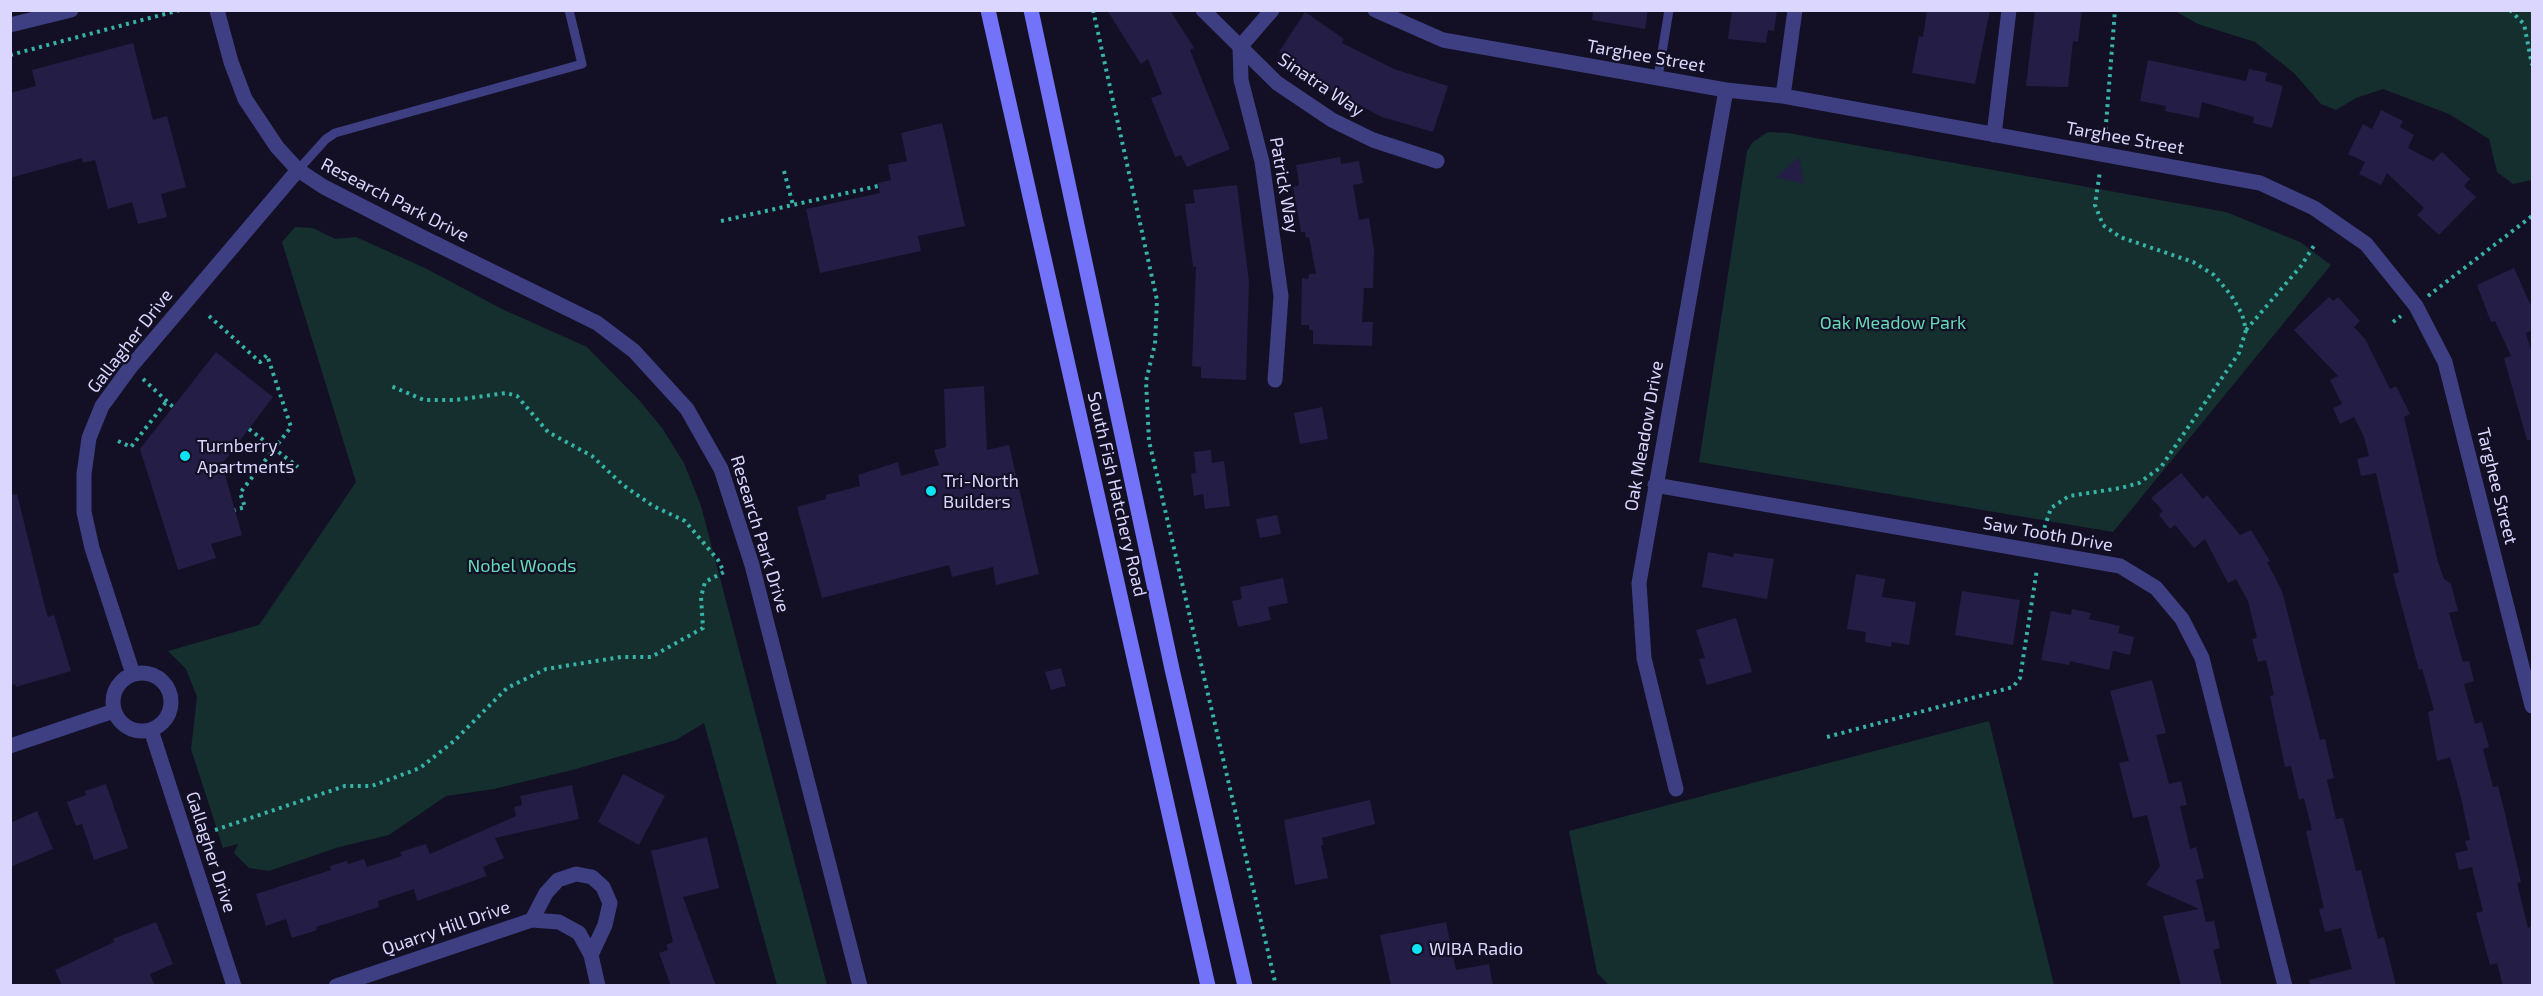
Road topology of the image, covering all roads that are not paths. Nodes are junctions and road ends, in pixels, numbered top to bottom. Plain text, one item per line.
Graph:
1 (71, 10) edge
2 (217, 10) edge
3 (569, 10) edge
4 (988, 10) edge
5 (1031, 10) edge
6 (1203, 10) edge
7 (1272, 10) edge
8 (1375, 10) edge
9 (1669, 10) edge
10 (1795, 10) edge
11 (2009, 10) edge
12 (10, 25) edge
13 (1240, 47) junction
14 (1658, 77) junction
15 (1726, 90) junction
16 (1783, 96) junction
17 (1994, 135) junction
18 (1437, 161) dead end
19 (298, 170) junction
20 (1275, 380) dead end
21 (1655, 485) junction
22 (133, 674) junction
23 (2532, 706) edge
24 (114, 711) junction
25 (151, 730) junction
26 (10, 746) edge
27 (1676, 789) dead end
28 (532, 920) junction
29 (591, 955) junction
30 (234, 986) edge
31 (336, 986) edge
32 (598, 986) edge
33 (860, 986) edge
34 (1208, 986) edge
35 (1245, 986) edge
36 (2285, 986) edge

1 - 12 street
2 - 19 street, Research Park Drive
3 - 19 lane
4 - 34 main road, South Fish Hatchery Road
5 - 35 main road, South Fish Hatchery Road
6 - 13 street, Sinatra Way
7 - 13 street
8 - 14 street, Targhee Street
9 - 14 lane
10 - 16 street
11 - 17 street
13 - 18 street, Sinatra Way
13 - 20 street, Patrick Way
14 - 15 street, Targhee Street
15 - 16 street, Targhee Street
15 - 21 street, Oak Meadow Drive
16 - 17 street, Targhee Street
17 - 23 street, Targhee Street
19 - 22 street, Gallagher Drive
19 - 33 street, Research Park Drive
21 - 27 street, Oak Meadow Drive
21 - 36 street, Saw Tooth Drive
22 - 24 street
22 - 25 street
24 - 25 street
24 - 26 street
25 - 30 street, Gallagher Drive
28 - 29 street, Quarry Hill Drive
28 - 29 street
28 - 31 street, Quarry Hill Drive
29 - 32 street

